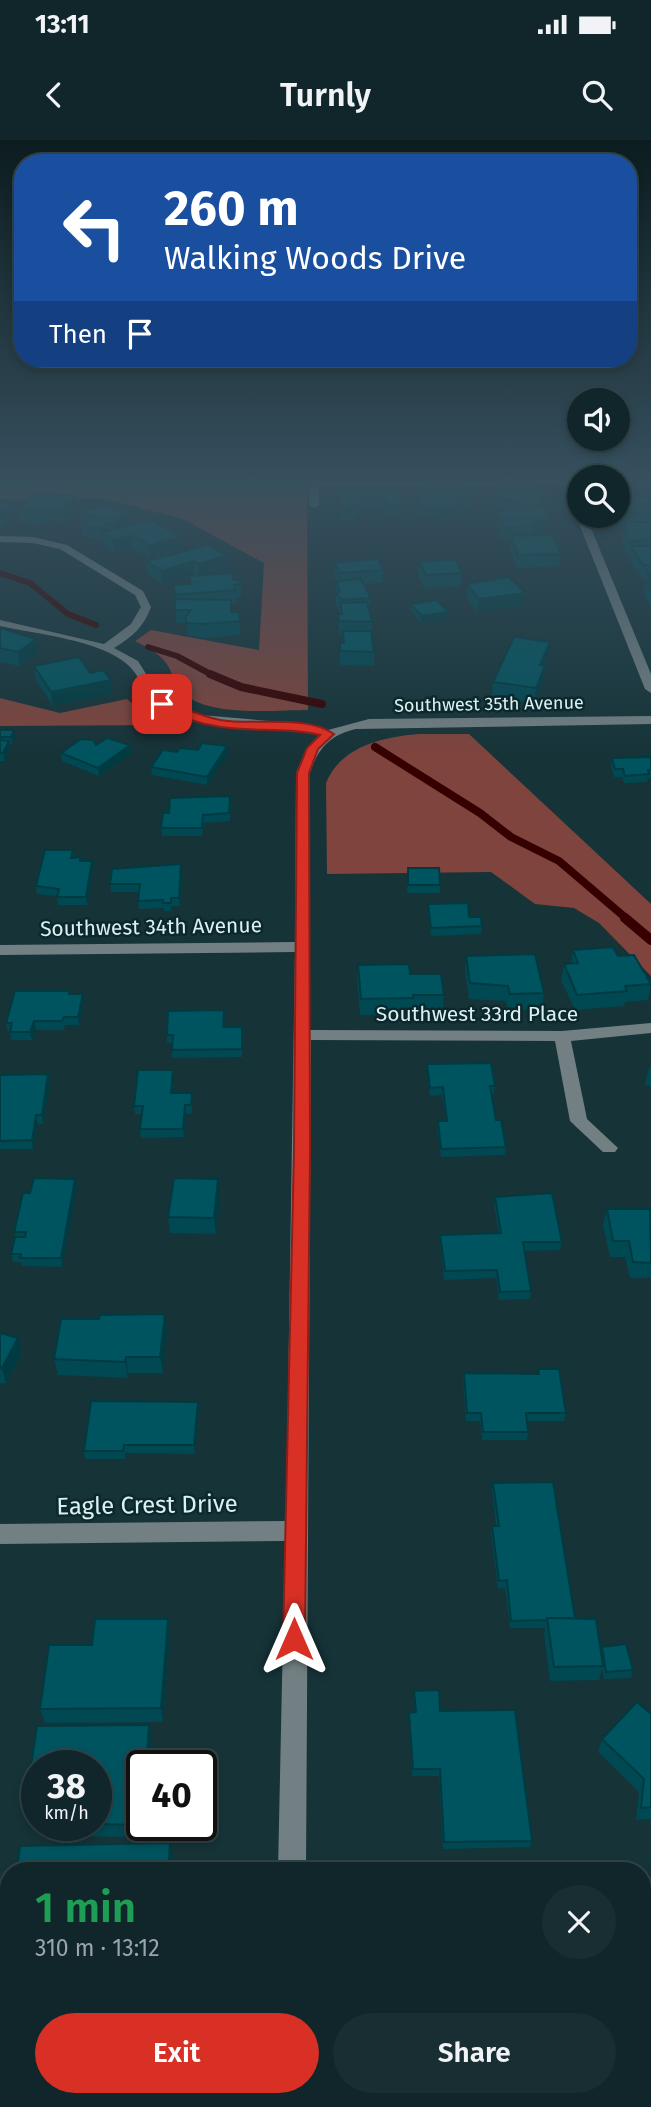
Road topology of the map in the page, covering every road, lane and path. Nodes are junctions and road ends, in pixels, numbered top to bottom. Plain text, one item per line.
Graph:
1 (107, 574) edge
2 (604, 574) edge
3 (0, 623) edge
4 (105, 648) junction
5 (651, 689) edge
6 (651, 720) edge
7 (328, 734) junction
8 (303, 947) junction
9 (0, 950) edge
10 (651, 1028) edge
11 (303, 1035) junction
12 (562, 1036) junction
13 (609, 1148) dead end
14 (295, 1531) junction
15 (0, 1534) edge
16 (292, 1862) edge

1 - 4 street
2 - 5 street
3 - 4 street
4 - 7 street
6 - 7 street, Southwest 35th Avenue
7 - 8 street
8 - 9 street, Southwest 34th Avenue
8 - 11 street
10 - 12 street, Southwest 33rd Place
11 - 12 street, Southwest 33rd Place
11 - 14 street
12 - 13 street
14 - 15 street, Eagle Crest Drive
14 - 16 street

